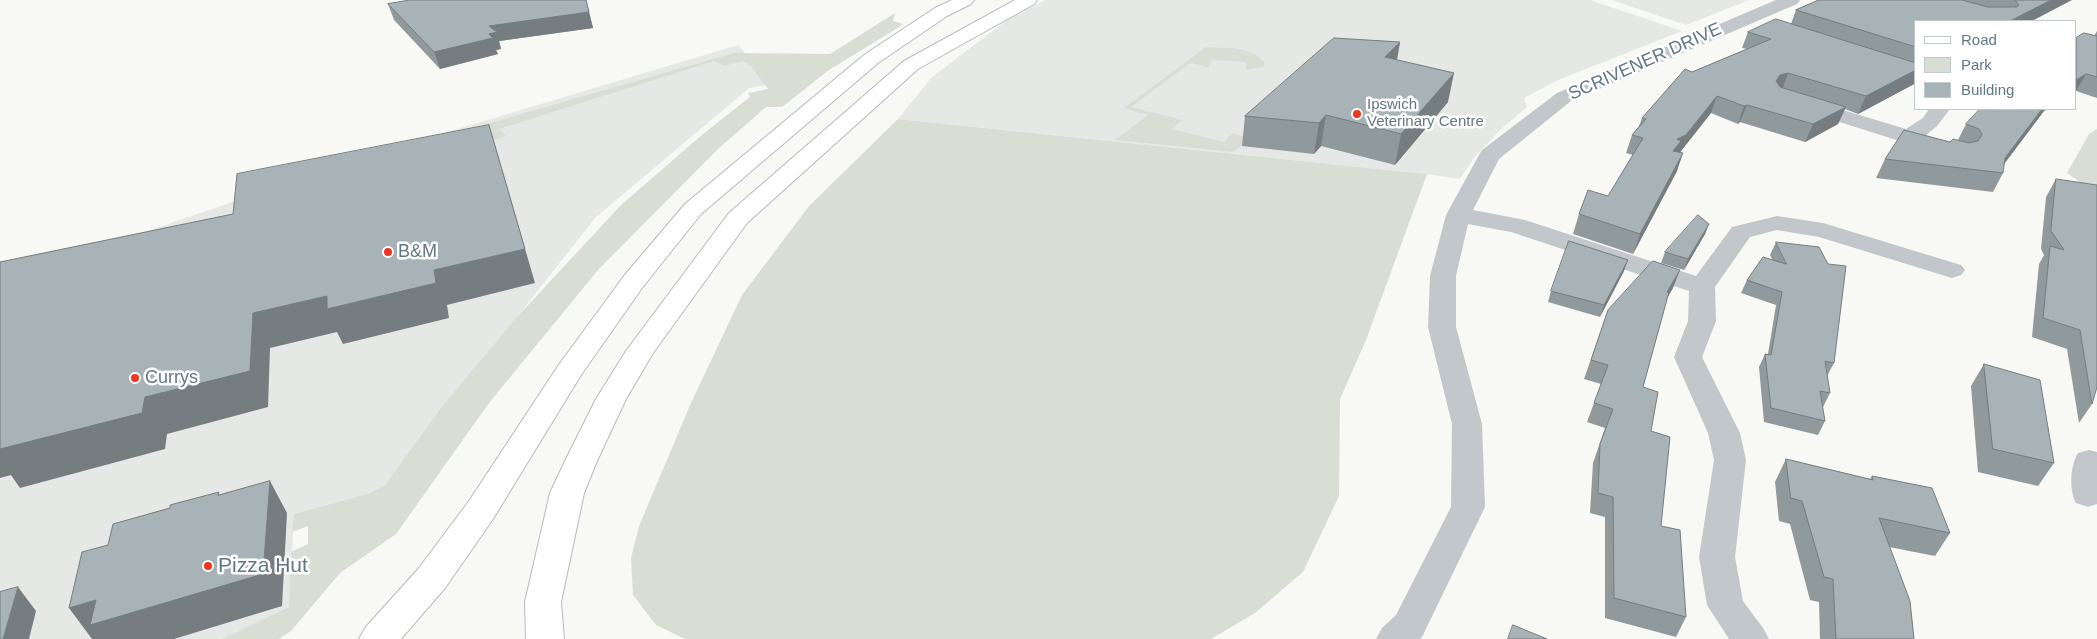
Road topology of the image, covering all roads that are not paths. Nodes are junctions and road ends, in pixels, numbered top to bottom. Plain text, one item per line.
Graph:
1 (965, 0) edge
2 (1028, 0) edge
3 (1792, 0) edge
4 (1745, 19) junction
5 (1774, 28) edge
6 (1790, 100) edge
7 (1939, 110) edge
8 (1910, 137) junction
9 (1960, 153) edge
10 (1458, 215) junction
11 (1952, 270) dead end
12 (1702, 287) junction
13 (2097, 464) edge
14 (2088, 495) dead end
15 (378, 639) edge
16 (545, 639) edge
17 (1395, 639) edge
18 (1750, 639) edge

1 - 15 main road
2 - 16 main road
3 - 4 street, SCRIVENER DRIVE
4 - 5 street
4 - 10 street, SCRIVENER DRIVE
6 - 8 street
7 - 8 street
8 - 9 street
10 - 12 street
10 - 17 street, SCRIVENER DRIVE
11 - 12 street
12 - 18 street
13 - 14 street

